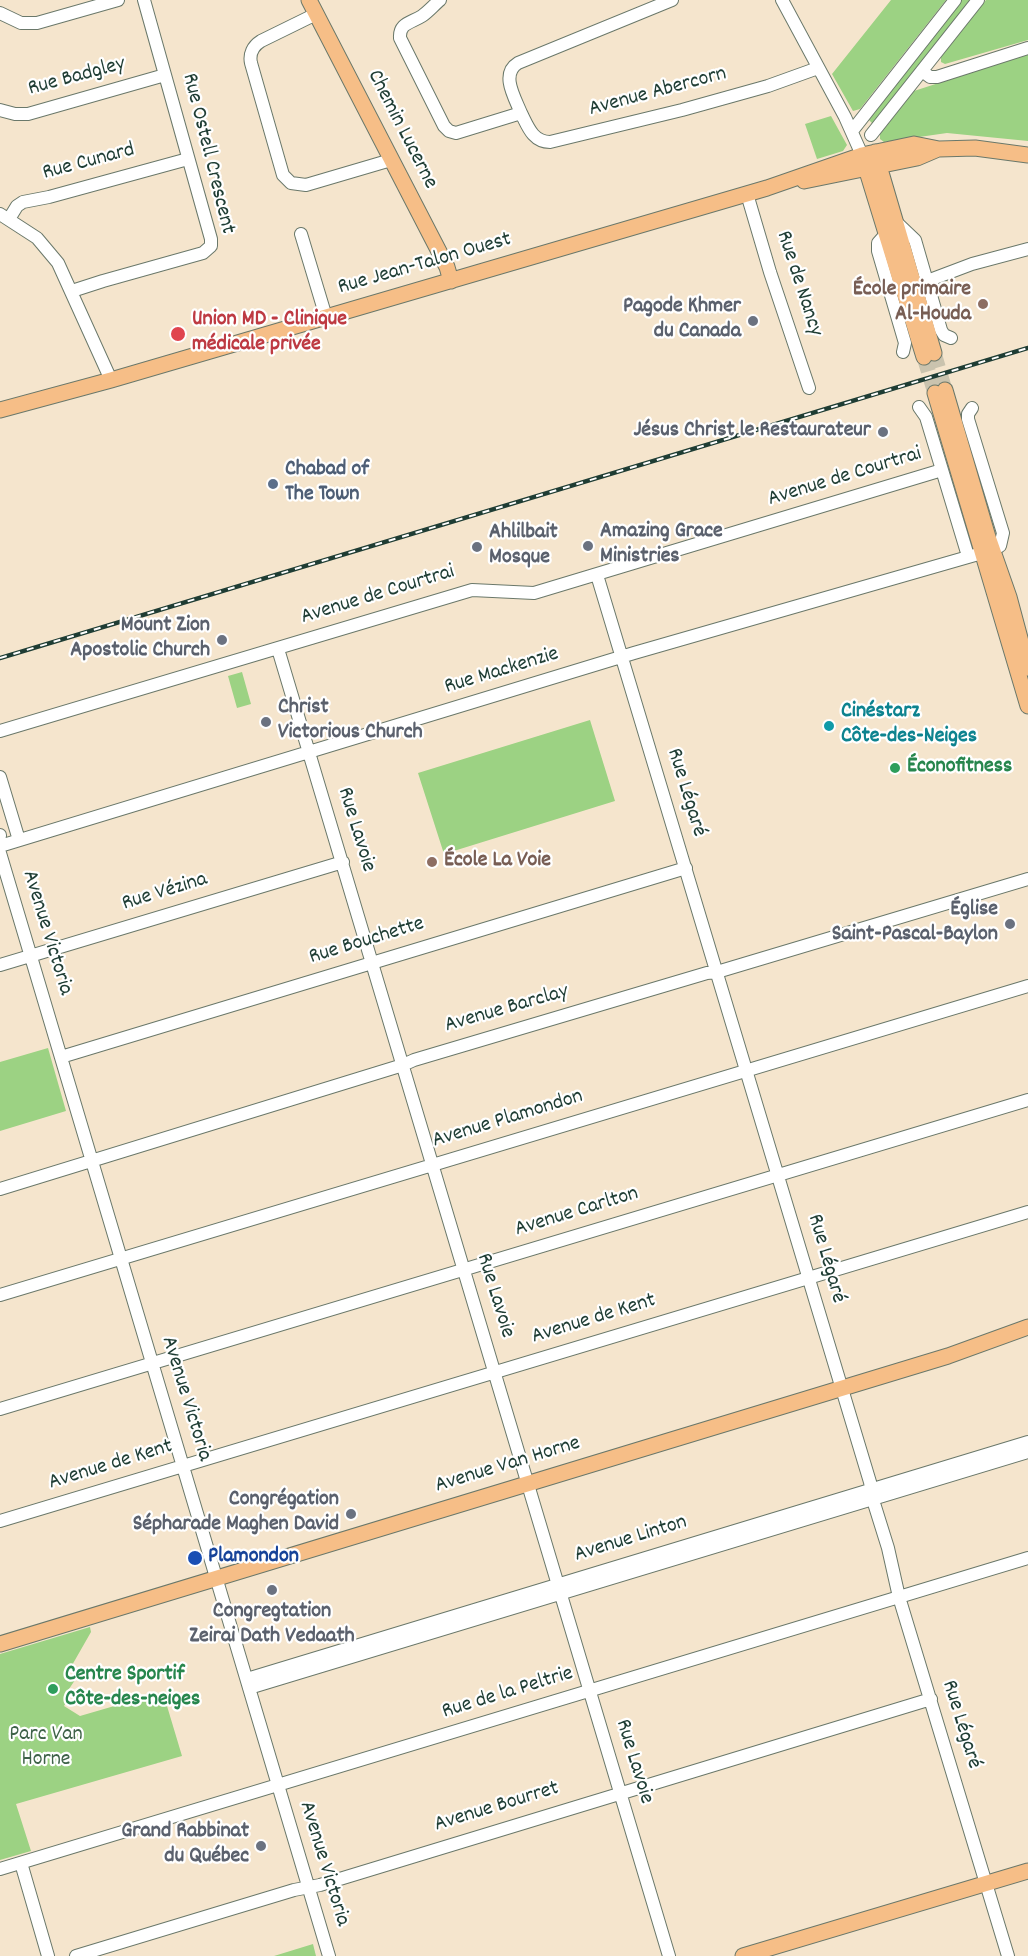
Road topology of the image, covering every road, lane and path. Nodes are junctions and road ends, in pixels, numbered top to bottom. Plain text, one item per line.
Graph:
1 (118, 0) edge
2 (144, 0) edge
3 (440, 0) edge
4 (672, 0) edge
5 (782, 0) edge
6 (955, 0) edge
7 (978, 0) edge
8 (312, 7) edge
9 (0, 13) edge
10 (1028, 48) edge
11 (818, 68) junction
12 (922, 71) junction
13 (165, 75) junction
14 (0, 110) edge
15 (521, 113) junction
16 (855, 128) junction
17 (871, 135) junction
18 (1028, 155) edge
19 (188, 159) junction
20 (391, 160) junction
21 (870, 161) junction
22 (747, 194) junction
23 (4, 216) edge
24 (894, 220) junction
25 (301, 234) dead end
26 (886, 234) junction
27 (1028, 249) edge
28 (451, 281) junction
29 (927, 281) junction
30 (72, 291) junction
31 (326, 317) junction
32 (951, 338) dead end
33 (903, 352) dead end
34 (111, 380) junction
35 (809, 388) dead end
36 (940, 392) tunnel mouth
37 (919, 407) dead end
38 (972, 408) dead end
39 (0, 412) edge
40 (942, 470) junction
41 (981, 553) junction
42 (597, 575) junction
43 (1019, 638) edge
44 (278, 649) junction
45 (622, 657) junction
46 (1028, 668) edge
47 (1028, 706) edge
48 (0, 731) edge
49 (310, 750) junction
50 (0, 777) edge
51 (19, 840) junction
52 (0, 846) edge
53 (0, 853) edge
54 (343, 862) junction
55 (686, 868) junction
56 (1028, 879) edge
57 (31, 956) junction
58 (373, 962) junction
59 (0, 965) edge
60 (717, 972) junction
61 (1028, 986) edge
62 (61, 1057) junction
63 (403, 1065) junction
64 (746, 1070) junction
65 (1028, 1100) edge
66 (92, 1161) junction
67 (433, 1164) junction
68 (778, 1175) junction
69 (0, 1189) edge
70 (1028, 1212) edge
71 (121, 1259) junction
72 (464, 1269) junction
73 (809, 1278) junction
74 (0, 1295) edge
75 (1028, 1327) edge
76 (152, 1363) junction
77 (495, 1372) junction
78 (841, 1388) junction
79 (0, 1409) edge
80 (1028, 1442) edge
81 (1028, 1452) edge
82 (183, 1466) junction
83 (528, 1483) junction
84 (872, 1494) junction
85 (0, 1521) edge
86 (1028, 1558) edge
87 (216, 1578) junction
88 (560, 1589) junction
89 (899, 1597) junction
90 (0, 1644) edge
91 (248, 1684) junction
92 (590, 1691) junction
93 (931, 1699) junction
94 (278, 1785) junction
95 (620, 1793) junction
96 (21, 1863) junction
97 (0, 1869) edge
98 (1028, 1871) edge
99 (986, 1884) junction
100 (308, 1887) junction
101 (48, 1956) edge
102 (76, 1956) edge
103 (329, 1956) edge
104 (669, 1956) edge
105 (743, 1956) edge
106 (1008, 1956) edge

1 - 9 street
2 - 13 street, Rue Ostell Crescent
3 - 15 street
4 - 15 street, Avenue Abercorn
5 - 11 street
6 - 16 street
7 - 12 street
8 - 20 main road, Chemin Lucerne
8 - 20 street
10 - 12 street
11 - 15 street, Avenue Abercorn
11 - 16 street
12 - 17 street
13 - 14 street, Rue Badgley
13 - 19 street, Rue Ostell Crescent
16 - 17 street
16 - 21 street
17 - 21 street
18 - 21 main road, Rue Jean-Talon Ouest
19 - 23 street, Rue Cunard
19 - 30 street, Rue Ostell Crescent
20 - 28 main road, Chemin Lucerne
21 - 22 main road, Rue Jean-Talon Ouest
21 - 24 main road
21 - 26 main road
22 - 28 main road, Rue Jean-Talon Ouest
22 - 35 street, Rue de Nancy
23 - 30 street
24 - 26 main road
24 - 29 street
25 - 31 street
26 - 33 street
27 - 29 street
28 - 31 main road, Rue Jean-Talon Ouest
29 - 32 street
30 - 34 street
31 - 34 main road, Rue Jean-Talon Ouest
34 - 39 main road, Rue Jean-Talon Ouest
36 - 41 main road
37 - 40 street
38 - 41 street
40 - 41 street
40 - 42 street, Avenue de Courtrai
41 - 43 main road
41 - 45 street, Rue Mackenzie
42 - 44 street, Avenue de Courtrai
42 - 45 street, Rue Légaré
43 - 46 main road
43 - 47 main road
44 - 48 street, Avenue de Courtrai
44 - 49 street, Rue Lavoie
45 - 49 street, Rue Mackenzie
45 - 55 street, Rue Légaré
49 - 51 street, Rue Mackenzie
49 - 54 street, Rue Lavoie
50 - 51 street, Avenue Victoria
51 - 52 street, Rue Mackenzie
53 - 57 street, Avenue Victoria
54 - 57 street, Rue Vézina
54 - 58 street, Rue Lavoie
55 - 58 street, Rue Bouchette
55 - 60 street, Rue Légaré
56 - 60 street, Avenue Barclay
57 - 59 street, Rue Vézina
57 - 62 street, Avenue Victoria
58 - 62 street, Rue Bouchette
58 - 63 street, Rue Lavoie
60 - 63 street, Avenue Barclay
60 - 64 street, Rue Légaré
61 - 64 street, Avenue Plamondon
62 - 66 street, Avenue Victoria
63 - 66 street, Avenue Barclay
63 - 67 street, Rue Lavoie
64 - 67 street, Avenue Plamondon
64 - 68 street, Rue Légaré
65 - 68 street, Avenue Carlton
66 - 69 street, Avenue Barclay
66 - 71 street, Avenue Victoria
67 - 71 street, Avenue Plamondon
67 - 72 street, Rue Lavoie
68 - 72 street, Avenue Carlton
68 - 73 street, Rue Légaré
70 - 73 street, Avenue de Kent
71 - 74 street, Avenue Plamondon
71 - 76 street, Avenue Victoria
72 - 76 street, Avenue Carlton
72 - 77 street, Rue Lavoie
73 - 77 street, Avenue de Kent
73 - 78 street, Rue Légaré
75 - 78 main road, Avenue Van Horne
76 - 79 street, Avenue Carlton
76 - 82 street, Avenue Victoria
77 - 82 street, Avenue de Kent
77 - 83 street, Rue Lavoie
78 - 83 main road, Avenue Van Horne
78 - 84 street, Rue Légaré
80 - 84 street, Avenue Linton
81 - 84 street, Avenue Linton
82 - 85 street, Avenue de Kent
82 - 87 street, Avenue Victoria
83 - 87 main road, Avenue Van Horne
83 - 88 street, Rue Lavoie
84 - 88 street, Avenue Linton
84 - 89 street, Rue Légaré
86 - 89 street, Rue de la Peltrie
87 - 90 main road, Avenue Van Horne
87 - 91 street, Avenue Victoria
88 - 91 street, Avenue Linton
88 - 92 street, Rue Lavoie
89 - 92 street, Rue de la Peltrie
89 - 93 street, Rue Légaré
91 - 94 street, Avenue Victoria
92 - 94 street, Rue de la Peltrie
92 - 95 street, Rue Lavoie
93 - 95 street, Avenue Bourret
93 - 99 street, Rue Légaré
94 - 96 street, Rue de la Peltrie
94 - 100 street, Avenue Victoria
95 - 100 street, Avenue Bourret
95 - 104 street, Rue Lavoie
96 - 97 street, Rue de la Peltrie
96 - 101 street
98 - 99 main road
99 - 105 main road
99 - 106 street, Rue Légaré
100 - 102 street, Avenue Bourret
100 - 103 street, Avenue Victoria

